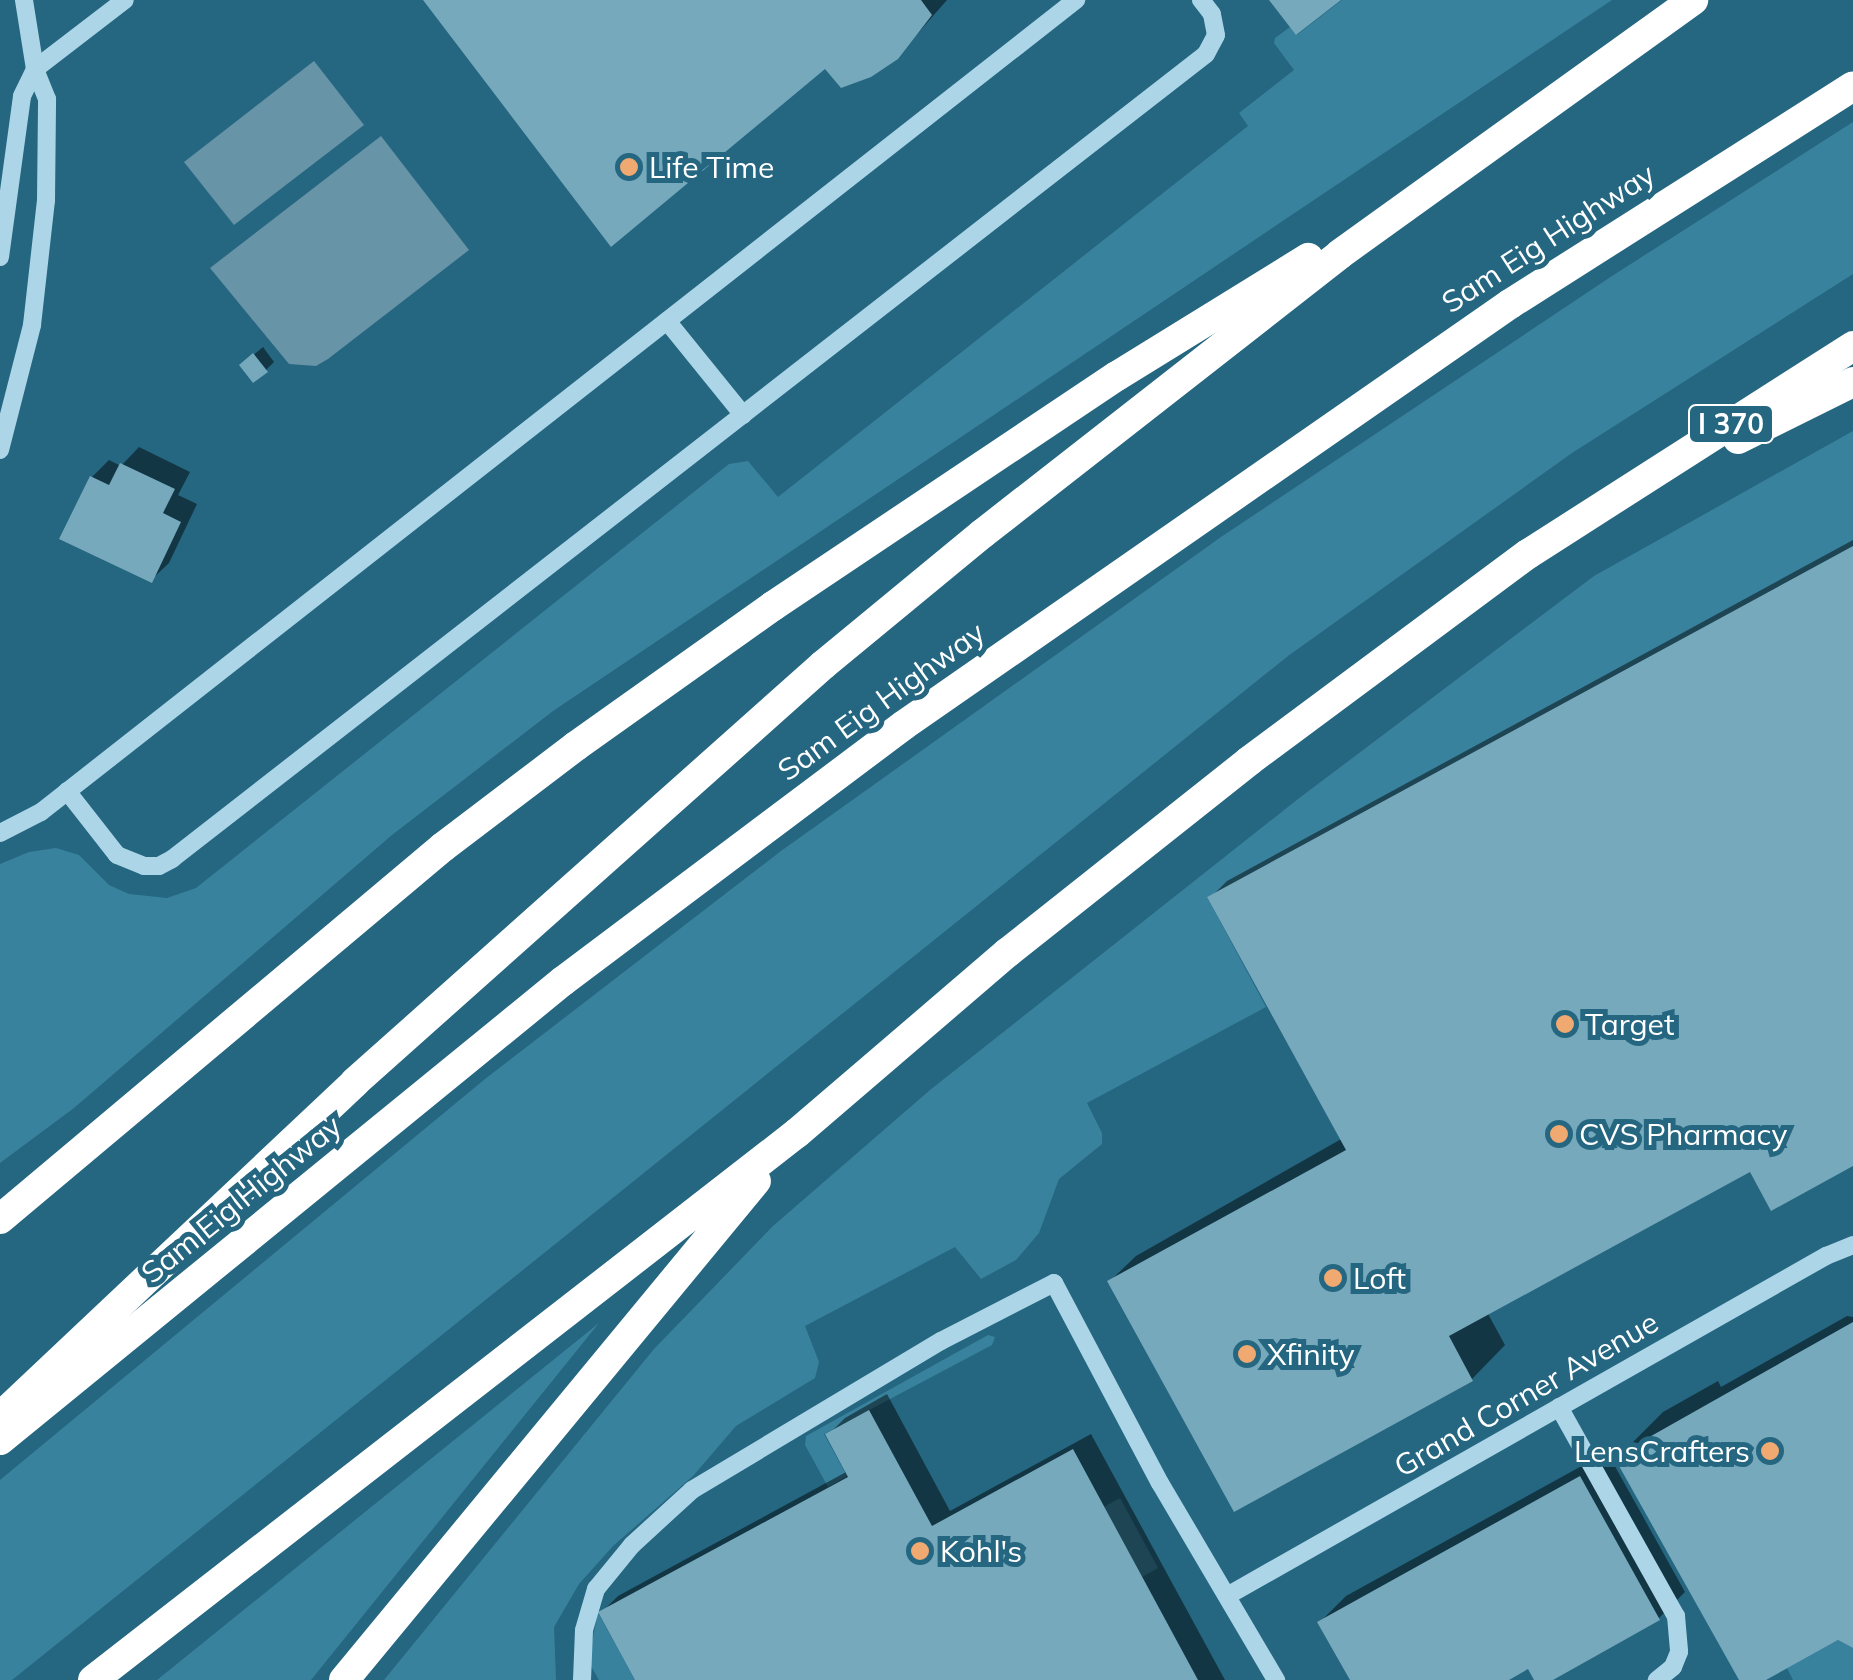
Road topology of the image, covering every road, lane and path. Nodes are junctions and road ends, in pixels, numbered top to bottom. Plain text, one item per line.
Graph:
1 (24, 0) edge
2 (125, 0) edge
3 (1076, 0) edge
4 (1201, 0) edge
5 (1693, 0) edge
6 (36, 69) junction
7 (1853, 86) edge
8 (1494, 143) junction
9 (0, 256) edge
10 (667, 321) junction
11 (1853, 346) edge
12 (1853, 382) edge
13 (742, 415) junction
14 (0, 450) edge
15 (1610, 503) junction
16 (68, 792) junction
17 (0, 832) edge
18 (797, 1133) junction
19 (0, 1219) edge
20 (1853, 1245) edge
21 (1560, 1407) junction
22 (0, 1417) edge
23 (0, 1440) edge
24 (1228, 1596) junction
25 (93, 1680) edge
26 (344, 1680) edge
27 (582, 1680) edge
28 (1276, 1680) edge
29 (1657, 1680) edge

1 - 6 street
2 - 6 street
3 - 10 street
4 - 13 street
5 - 8 highway
6 - 9 street
6 - 14 street
7 - 23 highway, Sam Eig Highway
8 - 19 highway
8 - 22 highway
10 - 13 street
10 - 16 street
11 - 15 highway, I 370
12 - 15 highway
13 - 16 street
15 - 18 highway
16 - 17 street
18 - 25 highway
18 - 26 highway
20 - 21 street, Grand Corner Avenue
21 - 24 street, Grand Corner Avenue
21 - 29 street
24 - 27 street
24 - 28 street

